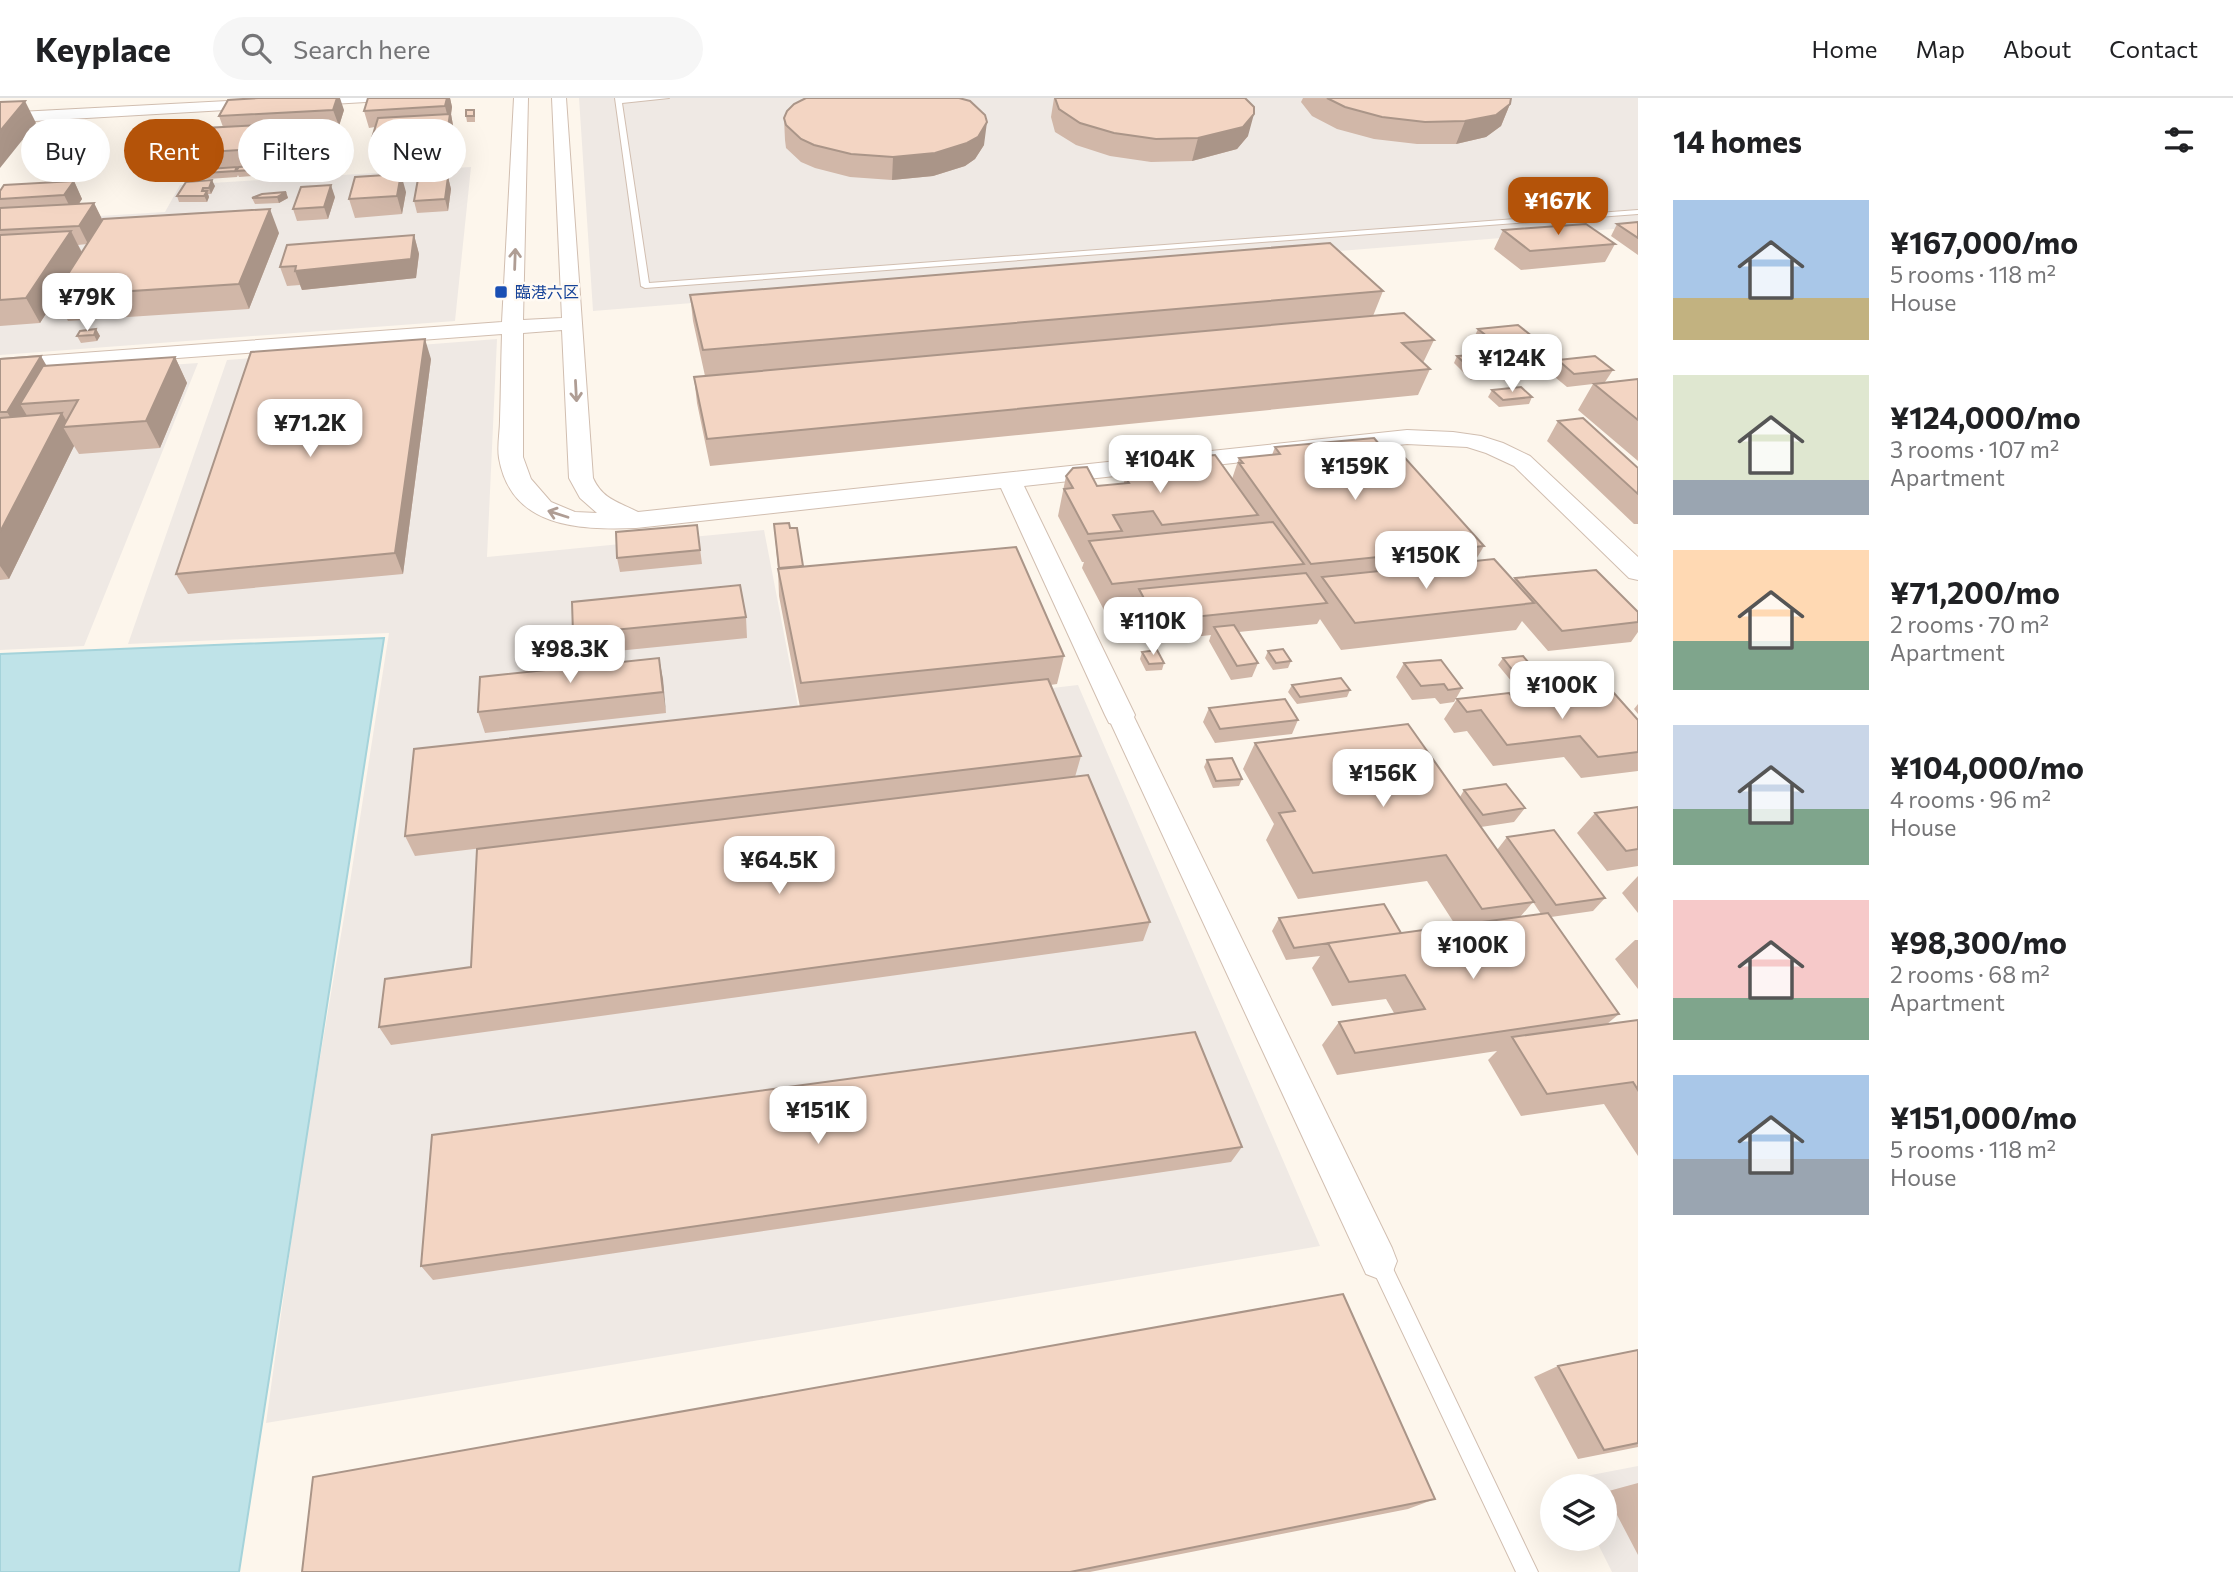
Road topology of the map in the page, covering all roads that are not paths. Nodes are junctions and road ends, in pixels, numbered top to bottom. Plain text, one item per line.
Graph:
1 (366, 98) edge
2 (521, 98) edge
3 (559, 98) edge
4 (666, 98) edge
5 (618, 99) edge
6 (176, 103) edge
7 (0, 118) edge
8 (1638, 212) edge
9 (571, 323) junction
10 (513, 327) junction
11 (0, 365) edge
12 (1009, 480) junction
13 (650, 519) junction
14 (1638, 572) edge
15 (1120, 715) joint
16 (1379, 1261) joint
17 (1527, 1572) edge

1 - 6 street
10 -> 2 street
3 - 9 street
4 - 5 lane
5 - 8 lane
6 - 7 street
9 - 10 street
9 -> 13 street
10 - 11 street
13 -> 10 street
12 - 13 street
12 - 14 street
12 - 15 street
15 - 16 street
16 - 17 lane

